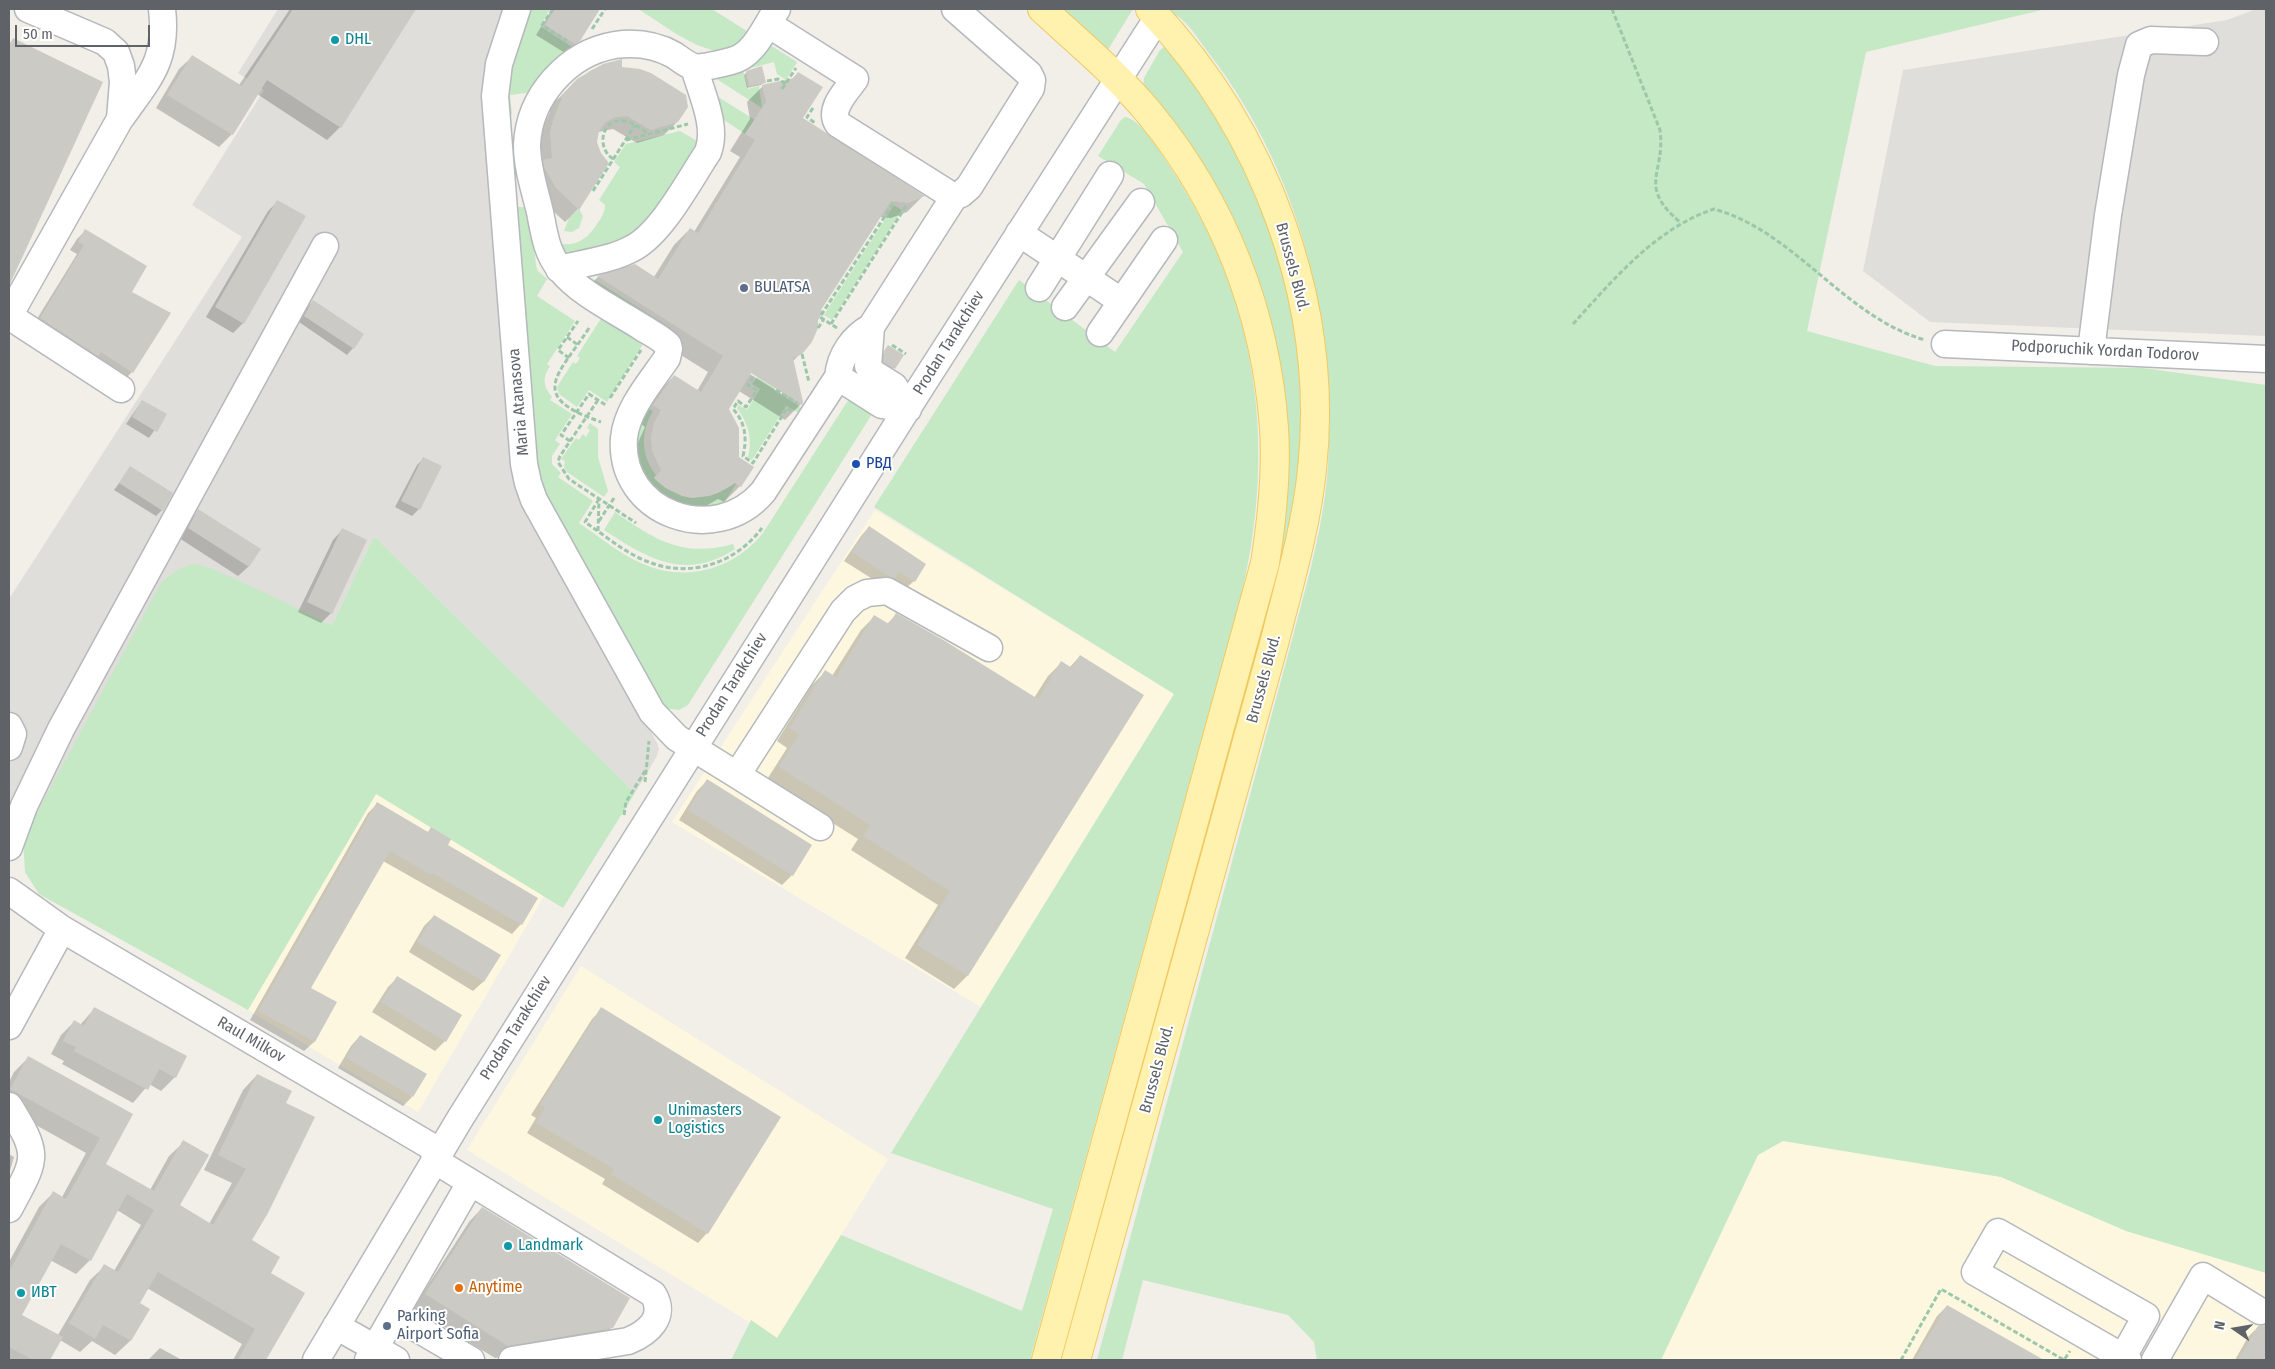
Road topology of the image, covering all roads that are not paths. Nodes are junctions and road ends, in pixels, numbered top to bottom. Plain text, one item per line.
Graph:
1 (28, 9) edge
2 (162, 9) edge
3 (517, 9) edge
4 (955, 9) edge
5 (1042, 9) edge
6 (1154, 13) edge
7 (772, 16) edge
8 (2205, 42) dead end
9 (694, 67) junction
10 (1117, 78) junction
11 (120, 119) junction
12 (528, 154) junction
13 (500, 156) junction
14 (1110, 175) dead end
15 (954, 197) junction
16 (1142, 202) dead end
17 (1019, 233) junction
18 (1164, 240) dead end
19 (325, 246) dead end
20 (1057, 259) junction
21 (559, 269) junction
22 (1086, 278) junction
23 (1039, 288) dead end
24 (1121, 301) junction
25 (1065, 307) dead end
26 (1100, 333) dead end
27 (879, 335) junction
28 (1945, 344) road end
29 (2091, 351) junction
30 (2266, 359) edge
31 (838, 376) junction
32 (121, 389) dead end
33 (908, 409) junction
34 (989, 648) dead end
35 (9, 726) edge
36 (9, 747) edge
37 (692, 748) junction
38 (736, 775) junction
39 (820, 827) dead end
40 (9, 841) edge
41 (9, 891) edge
42 (62, 929) junction
43 (9, 1026) edge
44 (9, 1106) edge
45 (436, 1156) junction
46 (470, 1183) junction
47 (9, 1209) edge
48 (2260, 1311) dead end
49 (394, 1315) junction
50 (336, 1326) junction
51 (379, 1356) edge
52 (2126, 1359) edge
53 (316, 1360) edge
54 (472, 1360) edge
55 (512, 1360) edge
56 (1046, 1360) edge
57 (1076, 1360) edge
58 (2155, 1360) edge

1 - 11 street
2 - 11 street
3 - 13 street, Maria Atanasova
4 - 15 street
5 - 10 main road, Brussels Blvd.
6 - 10 street, Prodan Tarakchiev
6 - 57 main road, Brussels Blvd.
7 - 9 street
7 - 15 street
8 - 29 street
9 - 12 street
9 - 21 street
10 - 17 street, Prodan Tarakchiev
10 - 56 main road, Brussels Blvd.
11 - 32 street
12 - 13 street
12 - 21 street
13 - 37 street, Maria Atanasova
14 - 20 street
15 - 27 street
16 - 22 street
17 - 20 street
17 - 33 street, Prodan Tarakchiev
18 - 24 street
19 - 40 street
20 - 22 street
20 - 23 street
21 - 31 street
22 - 24 street
22 - 25 street
24 - 26 street
27 - 31 street
27 - 33 street
28 - 29 street, Podporuchik Yordan Todorov
29 - 30 street, Podporuchik Yordan Todorov
31 - 33 street
33 - 37 street, Prodan Tarakchiev
34 - 38 street
35 - 36 street
37 - 38 street, Maria Atanasova
37 - 45 street, Prodan Tarakchiev
38 - 39 street, Maria Atanasova
41 - 42 street, Raul Milkov
42 - 43 street
42 - 45 street, Raul Milkov
44 - 47 street
45 - 46 street, Raul Milkov
45 - 50 street, Prodan Tarakchiev
46 - 49 street
46 - 55 street, Raul Milkov
48 - 58 street
49 - 51 street
49 - 54 street
50 - 51 street
50 - 53 street, Prodan Tarakchiev
52 - 52 street

